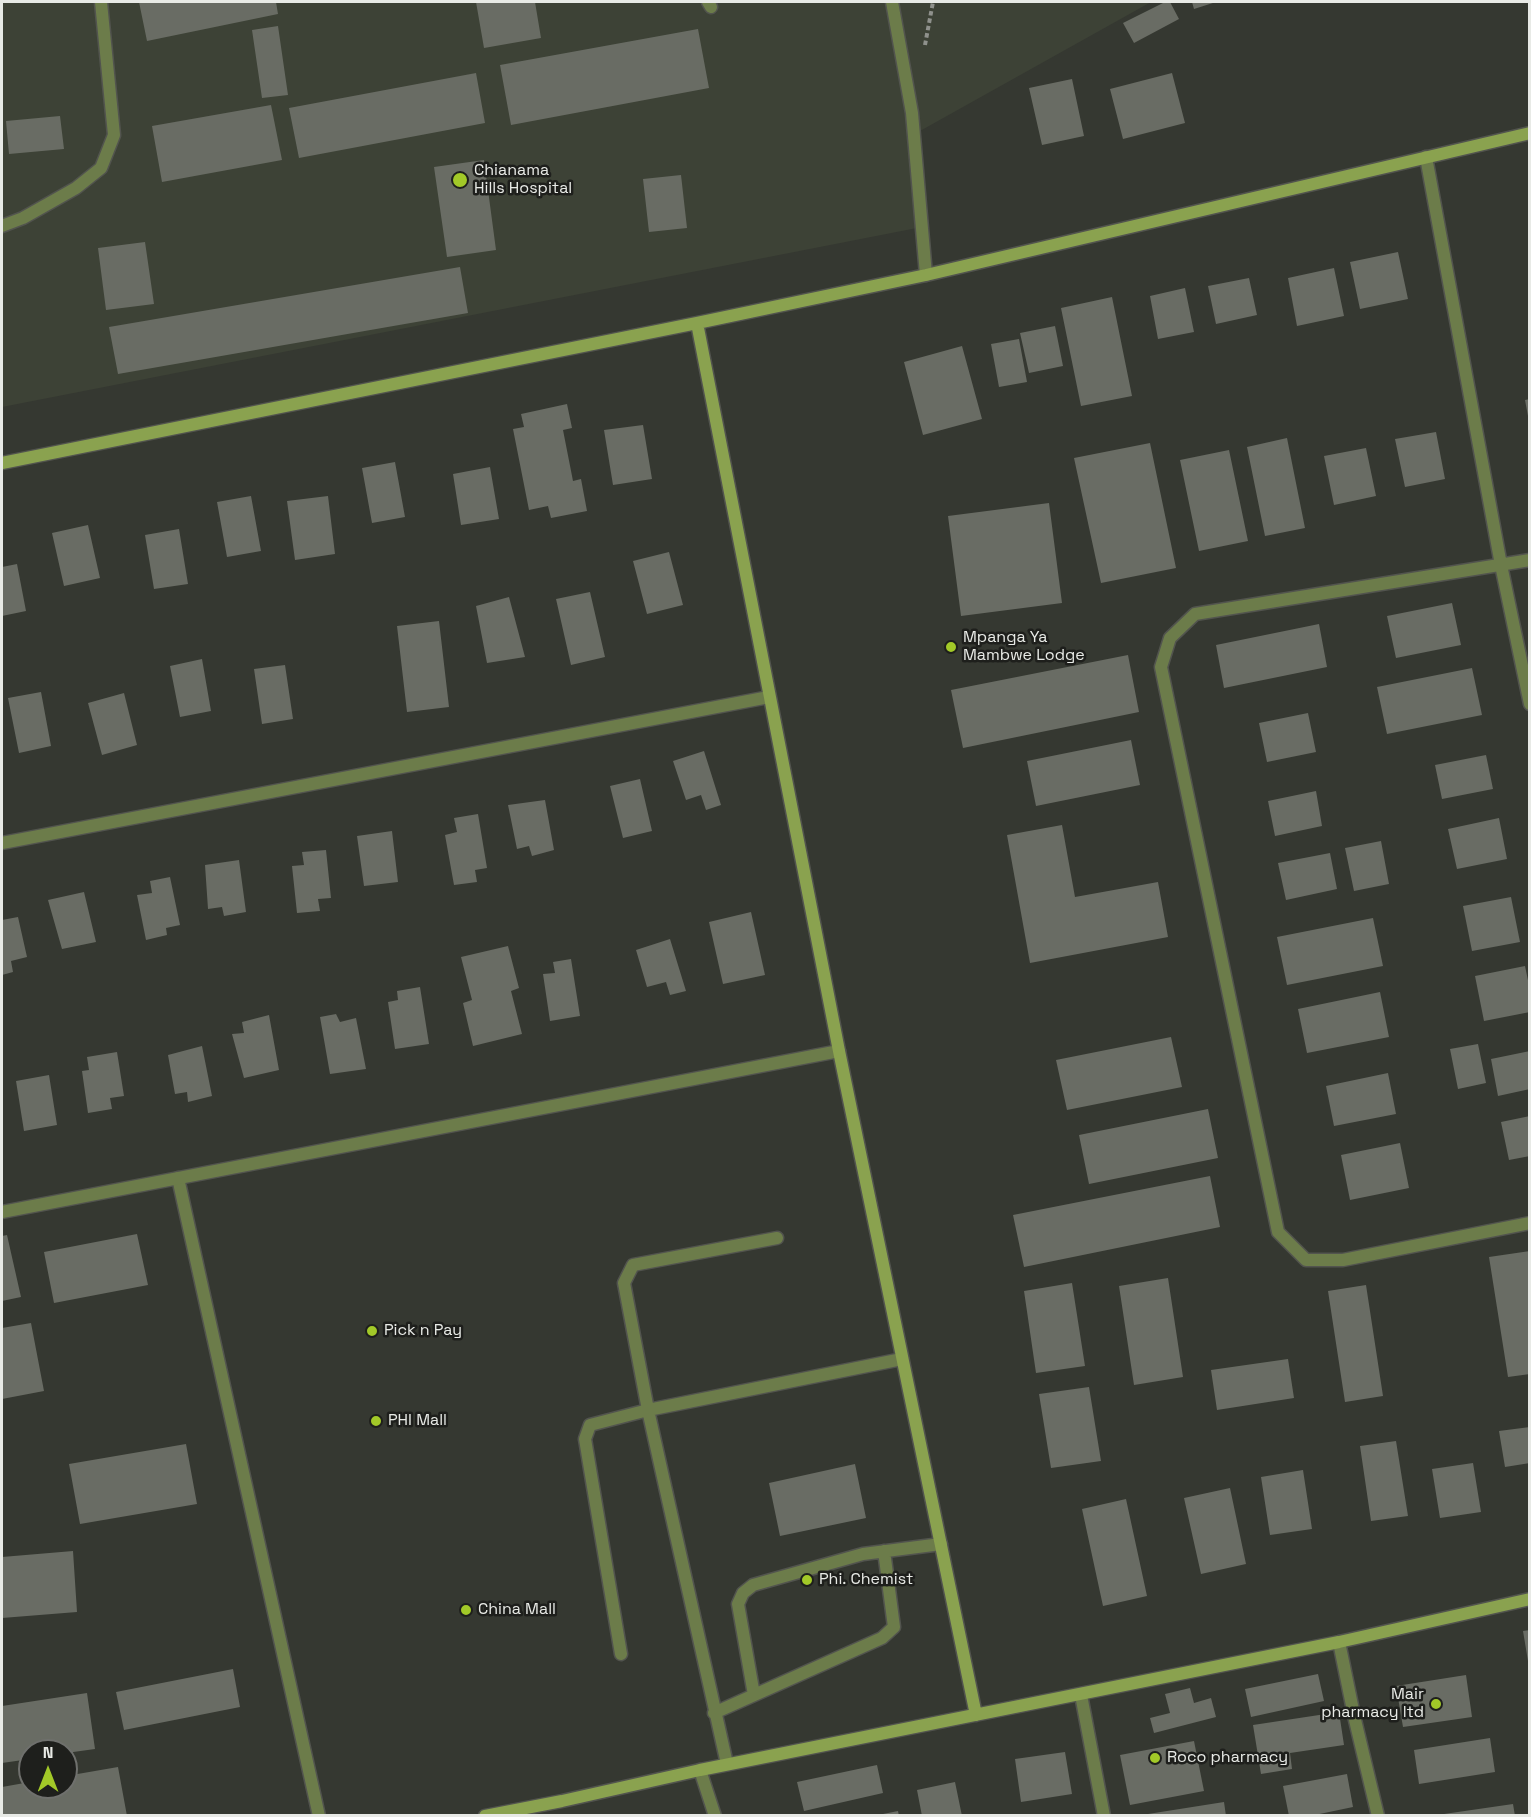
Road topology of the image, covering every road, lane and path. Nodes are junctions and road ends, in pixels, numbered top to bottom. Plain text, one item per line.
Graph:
1 (101, 2) edge
2 (892, 2) edge
3 (1530, 133) edge
4 (1426, 157) junction
5 (2, 226) edge
6 (926, 275) junction
7 (697, 324) junction
8 (2, 463) edge
9 (1530, 560) edge
10 (1501, 565) junction
11 (769, 697) junction
12 (1530, 704) edge
13 (2, 843) edge
14 (839, 1051) junction
15 (178, 1178) junction
16 (2, 1212) edge
17 (1530, 1224) edge
18 (777, 1238) dead end
19 (902, 1359) junction
20 (648, 1410) junction
21 (941, 1544) junction
22 (884, 1551) junction
23 (1530, 1599) edge
24 (1339, 1642) junction
25 (621, 1654) dead end
26 (754, 1695) junction
27 (1081, 1695) junction
28 (714, 1713) junction
29 (976, 1714) junction
30 (727, 1764) junction
31 (700, 1770) junction
32 (562, 1801) junction
33 (319, 1815) edge
34 (485, 1815) edge
35 (559, 1815) edge
36 (715, 1815) edge
37 (1104, 1815) edge
38 (1378, 1815) edge

1 - 5 street
2 - 6 street
3 - 4 main road
4 - 6 main road
4 - 10 street
6 - 7 main road
7 - 8 main road
7 - 11 main road
9 - 10 street
10 - 12 street
10 - 17 street
11 - 13 street
11 - 14 main road
14 - 15 street
14 - 19 main road
15 - 16 street
15 - 33 street
18 - 20 street
19 - 20 street
19 - 21 main road
20 - 25 street
20 - 28 street
21 - 22 street
21 - 29 main road
22 - 26 street
22 - 26 street
23 - 24 main road
24 - 27 main road
24 - 38 street
26 - 28 street
27 - 29 main road
27 - 37 street
28 - 30 street
29 - 30 main road
30 - 31 main road
31 - 32 main road
31 - 36 street
32 - 34 main road
32 - 35 main road

